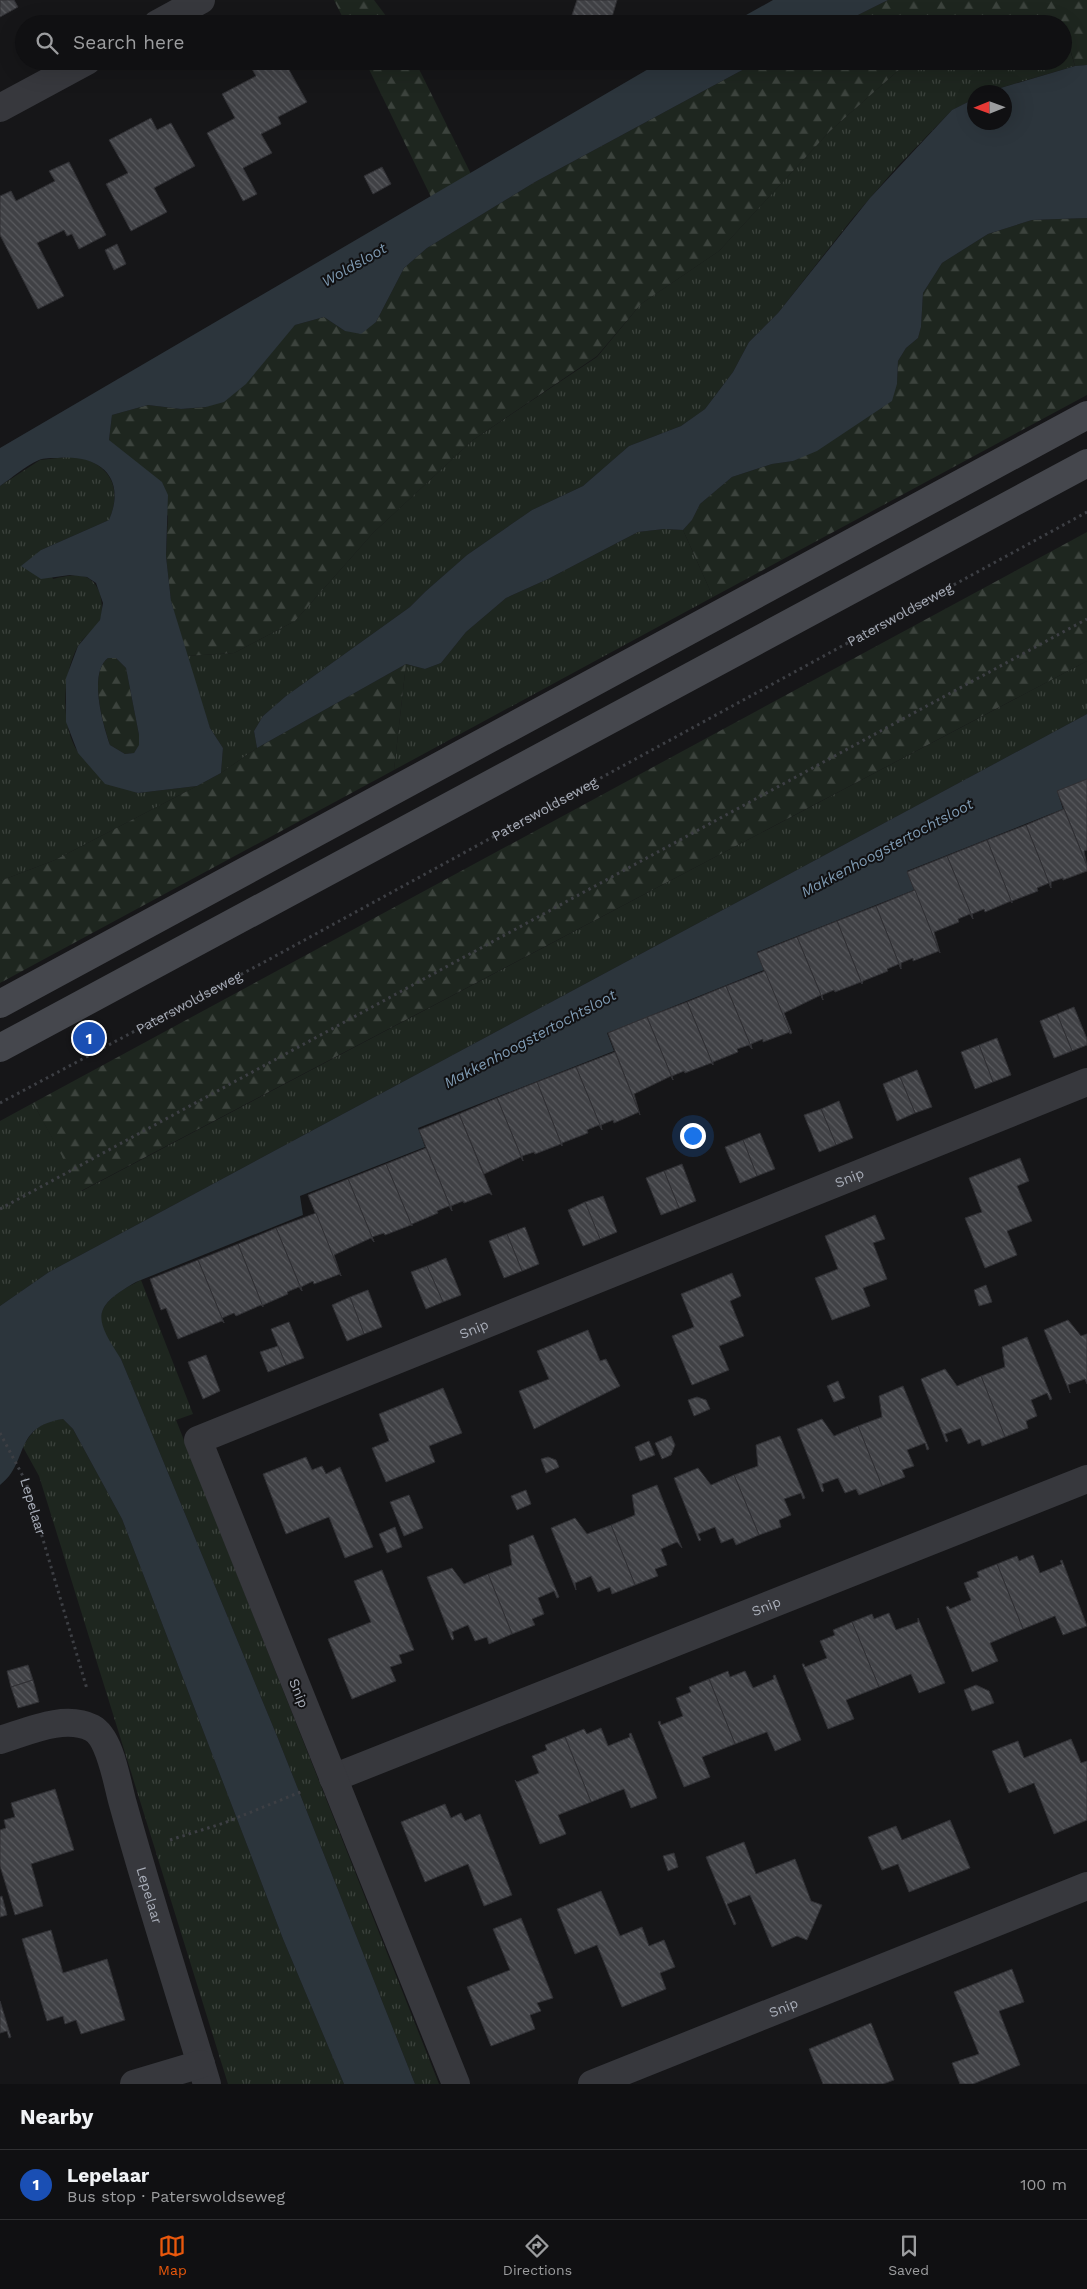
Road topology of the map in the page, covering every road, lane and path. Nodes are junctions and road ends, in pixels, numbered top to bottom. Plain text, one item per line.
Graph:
1 (201, 0) edge
2 (174, 15) edge
3 (70, 70) edge
4 (0, 108) edge
5 (1087, 415) edge
6 (1087, 463) edge
7 (1087, 512) edge
8 (1087, 619) edge
9 (0, 1004) edge
10 (0, 1048) edge
11 (1087, 1082) edge
12 (0, 1103) edge
13 (0, 1209) edge
14 (0, 1433) edge
15 (1087, 1479) edge
16 (94, 1729) junction
17 (0, 1740) edge
18 (333, 1778) junction
19 (307, 1789) dead end
20 (136, 1851) junction
21 (1087, 1886) edge
22 (204, 2074) edge
23 (134, 2084) edge
24 (456, 2084) edge
25 (592, 2084) edge

1 - 2 street
3 - 4 street
5 - 9 main road
6 - 10 main road
7 - 12 path, Paterswoldseweg
8 - 13 path
11 - 18 street, Snip
14 - 16 path, Lepelaar
15 - 18 street, Snip
16 - 17 street
16 - 20 street, Lepelaar
18 - 24 street, Snip
19 - 20 path
20 - 22 street, Lepelaar
21 - 25 street, Snip
22 - 23 street, Lepelaar

